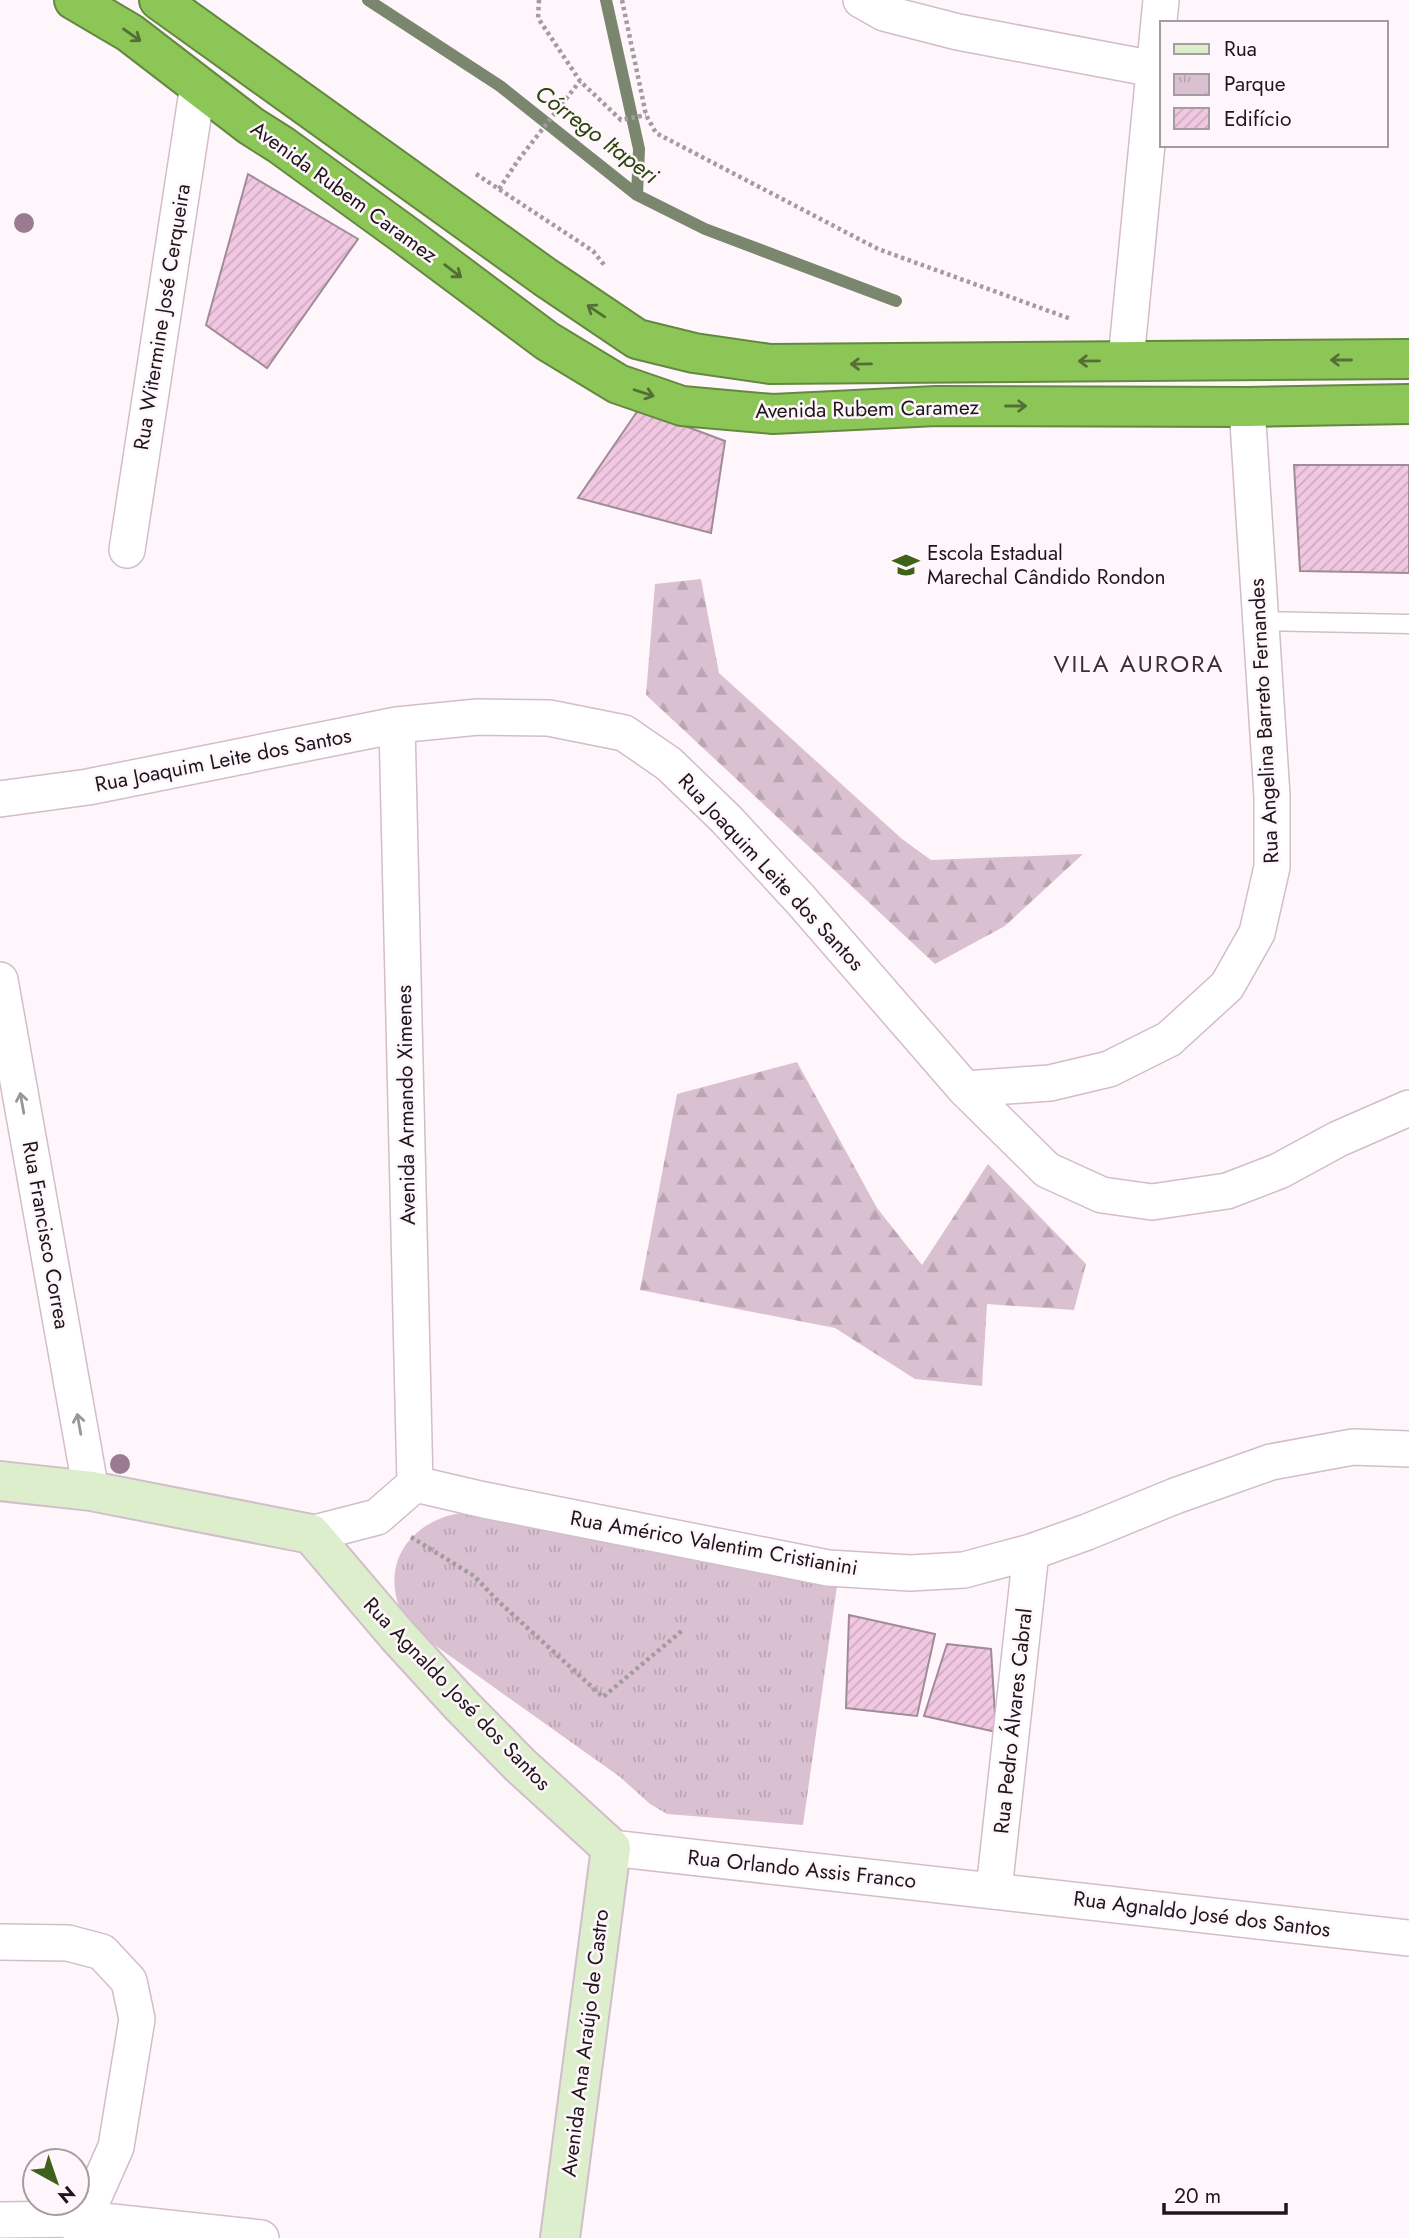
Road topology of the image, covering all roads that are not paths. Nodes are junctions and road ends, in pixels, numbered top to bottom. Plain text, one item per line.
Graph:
1 (74, 0) edge
2 (159, 0) edge
3 (861, 0) edge
4 (1161, 0) edge
5 (1154, 69) junction
6 (198, 85) junction
7 (1409, 359) edge
8 (1126, 360) junction
9 (1409, 404) edge
10 (1247, 407) junction
11 (127, 550) dead end
12 (1261, 621) junction
13 (1409, 624) edge
14 (397, 725) junction
15 (0, 799) edge
16 (0, 980) edge
17 (965, 1089) junction
18 (1409, 1108) edge
19 (1409, 1449) edge
20 (0, 1481) edge
21 (415, 1484) junction
22 (91, 1491) junction
23 (311, 1534) junction
24 (1031, 1552) junction
25 (611, 1848) junction
26 (994, 1890) junction
27 (1409, 1938) edge
28 (0, 1942) edge
29 (0, 2220) edge
30 (83, 2229) edge
31 (261, 2238) edge
32 (560, 2238) edge

1 -> 6 highway, Avenida Rubem Caramez
8 -> 2 highway
3 - 5 street
4 - 5 street
5 - 8 street
6 -> 10 highway, Avenida Rubem Caramez
6 - 11 street, Rua Witermine José Cerqueira
7 -> 8 highway
9 - 10 highway, Avenida Rubem Caramez
10 - 12 street, Rua Angelina Barreto Fernandes
12 - 13 lane
12 - 17 street, Rua Angelina Barreto Fernandes
14 - 15 street, Rua Joaquim Leite dos Santos
14 - 17 street, Rua Joaquim Leite dos Santos
14 - 21 street, Avenida Armando Ximenes
22 -> 16 street, Rua Francisco Correa
17 - 18 street, Rua Joaquim Leite dos Santos
19 - 24 street, Rua Américo Valentim Cristianini
20 - 22 street
21 - 23 street
21 - 24 street, Rua Américo Valentim Cristianini
22 - 23 street
23 - 25 street, Rua Agnaldo José dos Santos
24 - 26 street, Rua Pedro Álvares Cabral
25 - 26 street, Rua Orlando Assis Franco
25 - 32 street, Avenida Ana Araújo de Castro
26 - 27 street, Rua Agnaldo José dos Santos
28 - 30 street
29 - 30 street
30 - 31 street

